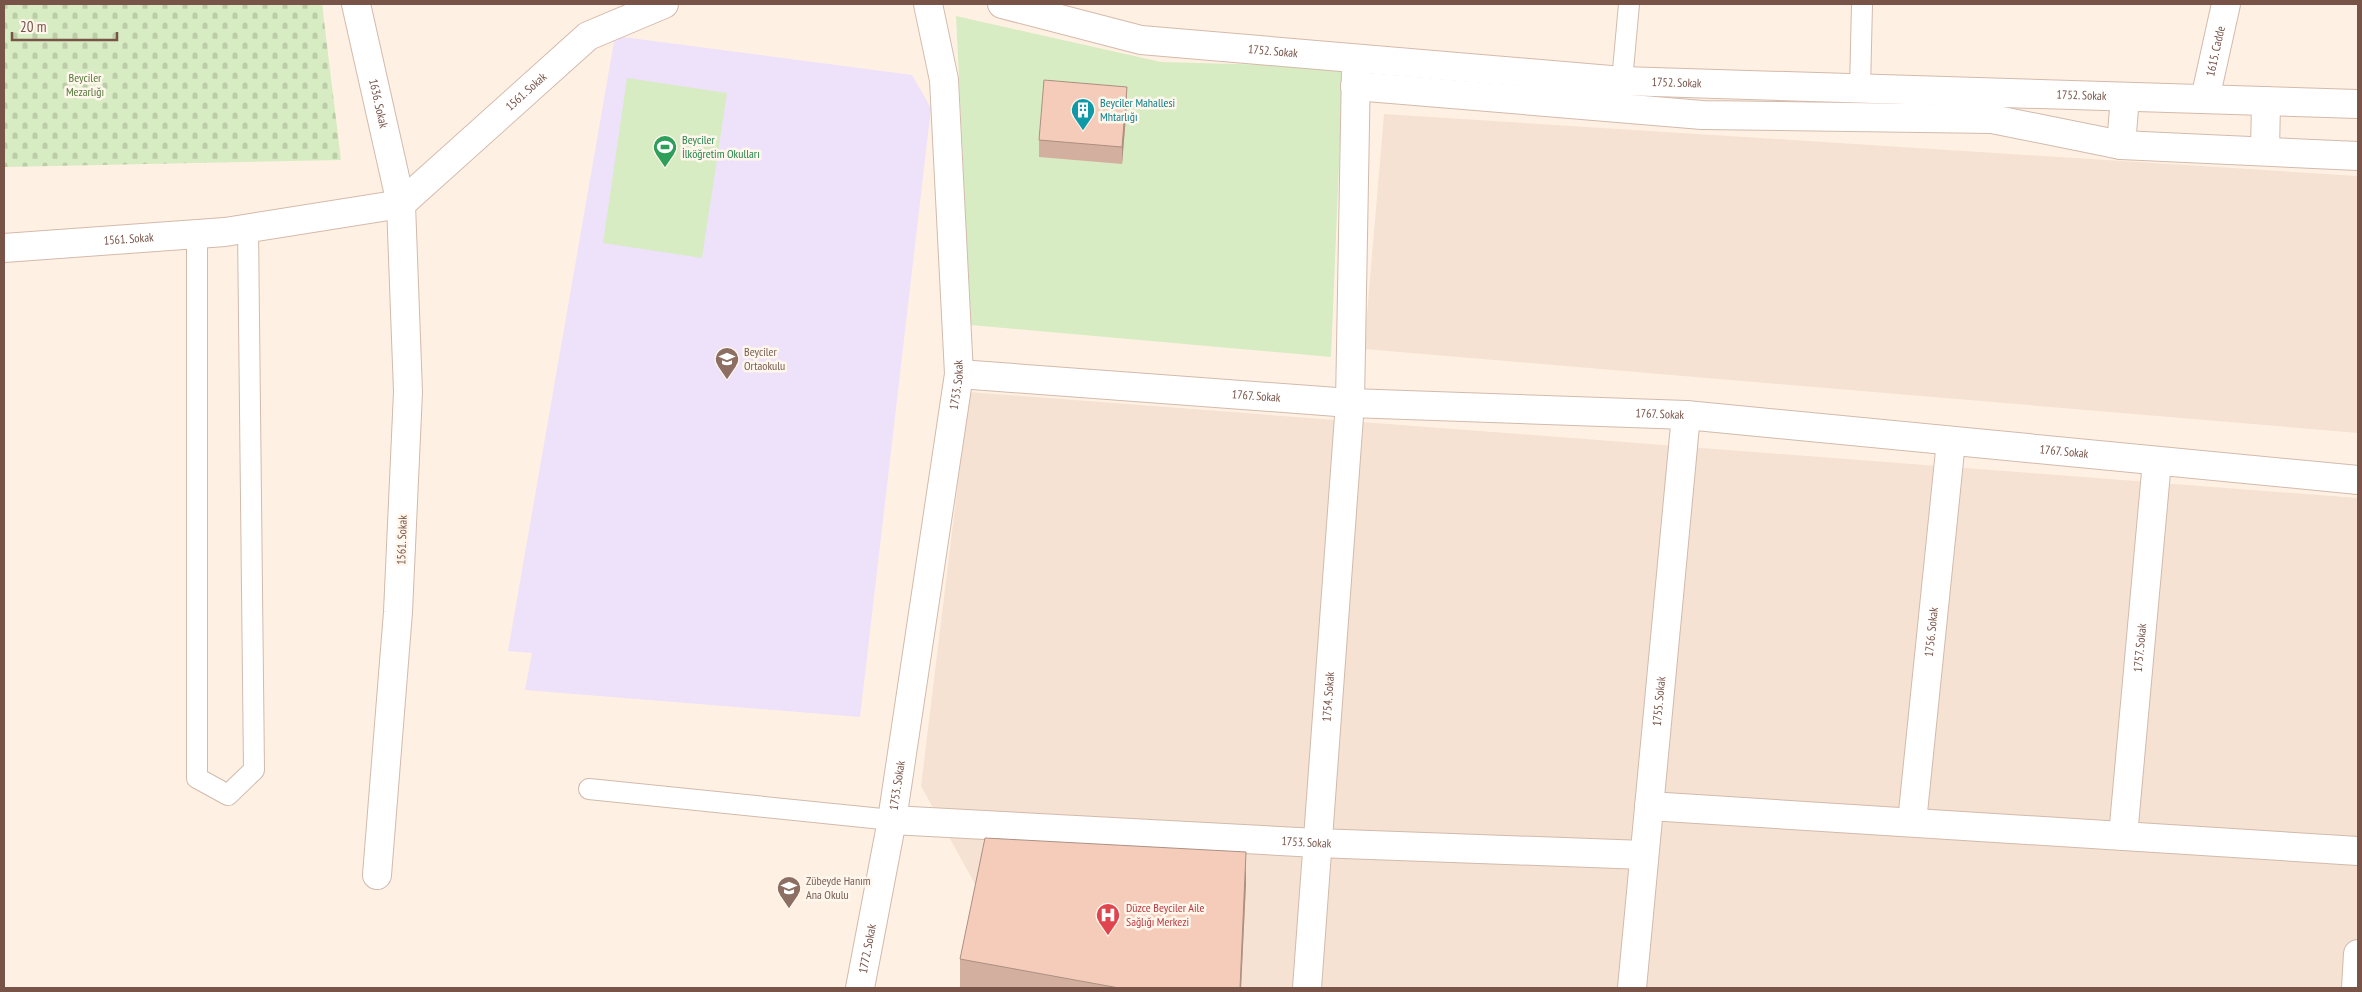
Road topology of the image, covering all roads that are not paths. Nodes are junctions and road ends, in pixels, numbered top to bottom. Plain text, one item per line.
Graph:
1 (356, 4) edge
2 (664, 4) edge
3 (928, 4) edge
4 (1002, 4) edge
5 (1629, 4) edge
6 (1862, 4) edge
7 (2226, 4) edge
8 (1356, 58) junction
9 (1622, 81) junction
10 (1356, 86) junction
11 (1860, 89) junction
12 (2125, 97) junction
13 (2205, 99) junction
14 (2266, 101) junction
15 (2358, 104) edge
16 (1992, 106) junction
17 (2121, 146) junction
18 (2265, 151) junction
19 (2358, 156) edge
20 (401, 204) junction
21 (248, 228) junction
22 (197, 234) junction
23 (4, 248) edge
24 (959, 374) junction
25 (1350, 404) junction
26 (1686, 415) junction
27 (1951, 441) junction
28 (2157, 461) junction
29 (2358, 480) edge
30 (589, 789) dead end
31 (1649, 806) junction
32 (892, 820) junction
33 (1912, 822) junction
34 (2123, 836) junction
35 (1317, 843) junction
36 (2358, 850) edge
37 (1644, 855) junction
38 (377, 875) dead end
39 (2358, 954) edge
40 (860, 988) edge
41 (1307, 988) edge
42 (1632, 988) edge
43 (2356, 988) edge

1 - 20 street, 1636. Sokak
2 - 20 street, 1561. Sokak
3 - 24 street, 1753. Sokak
4 - 8 street, 1752. Sokak
5 - 9 lane
6 - 11 lane
7 - 13 street, 1615. Cadde
8 - 9 street, 1752. Sokak
8 - 10 street, 1754. Sokak
9 - 11 street, 1752. Sokak
10 - 16 street
10 - 25 street, 1754. Sokak
11 - 16 street, 1752. Sokak
12 - 13 street, 1752. Sokak
12 - 16 street, 1752. Sokak
12 - 17 street
13 - 14 street, 1752. Sokak
14 - 15 street, 1752. Sokak
14 - 18 street
16 - 17 street
17 - 18 street
18 - 19 street
20 - 21 street, 1561. Sokak
20 - 38 street, 1561. Sokak
21 - 22 street, 1561. Sokak
21 - 22 lane
22 - 23 street, 1561. Sokak
24 - 25 street, 1767. Sokak
24 - 32 street, 1753. Sokak
25 - 26 street, 1767. Sokak
25 - 35 street, 1754. Sokak
26 - 27 street, 1767. Sokak
26 - 31 street, 1755. Sokak
27 - 28 street, 1767. Sokak
27 - 33 street, 1756. Sokak
28 - 29 street, 1767. Sokak
28 - 34 street, 1757. Sokak
30 - 32 lane
31 - 33 street
31 - 37 street, 1755. Sokak
32 - 35 street, 1753. Sokak
32 - 40 street, 1772. Sokak
33 - 34 street
34 - 36 street
35 - 37 street, 1753. Sokak
35 - 41 street, 1754. Sokak
37 - 42 street, 1755. Sokak
39 - 43 street

